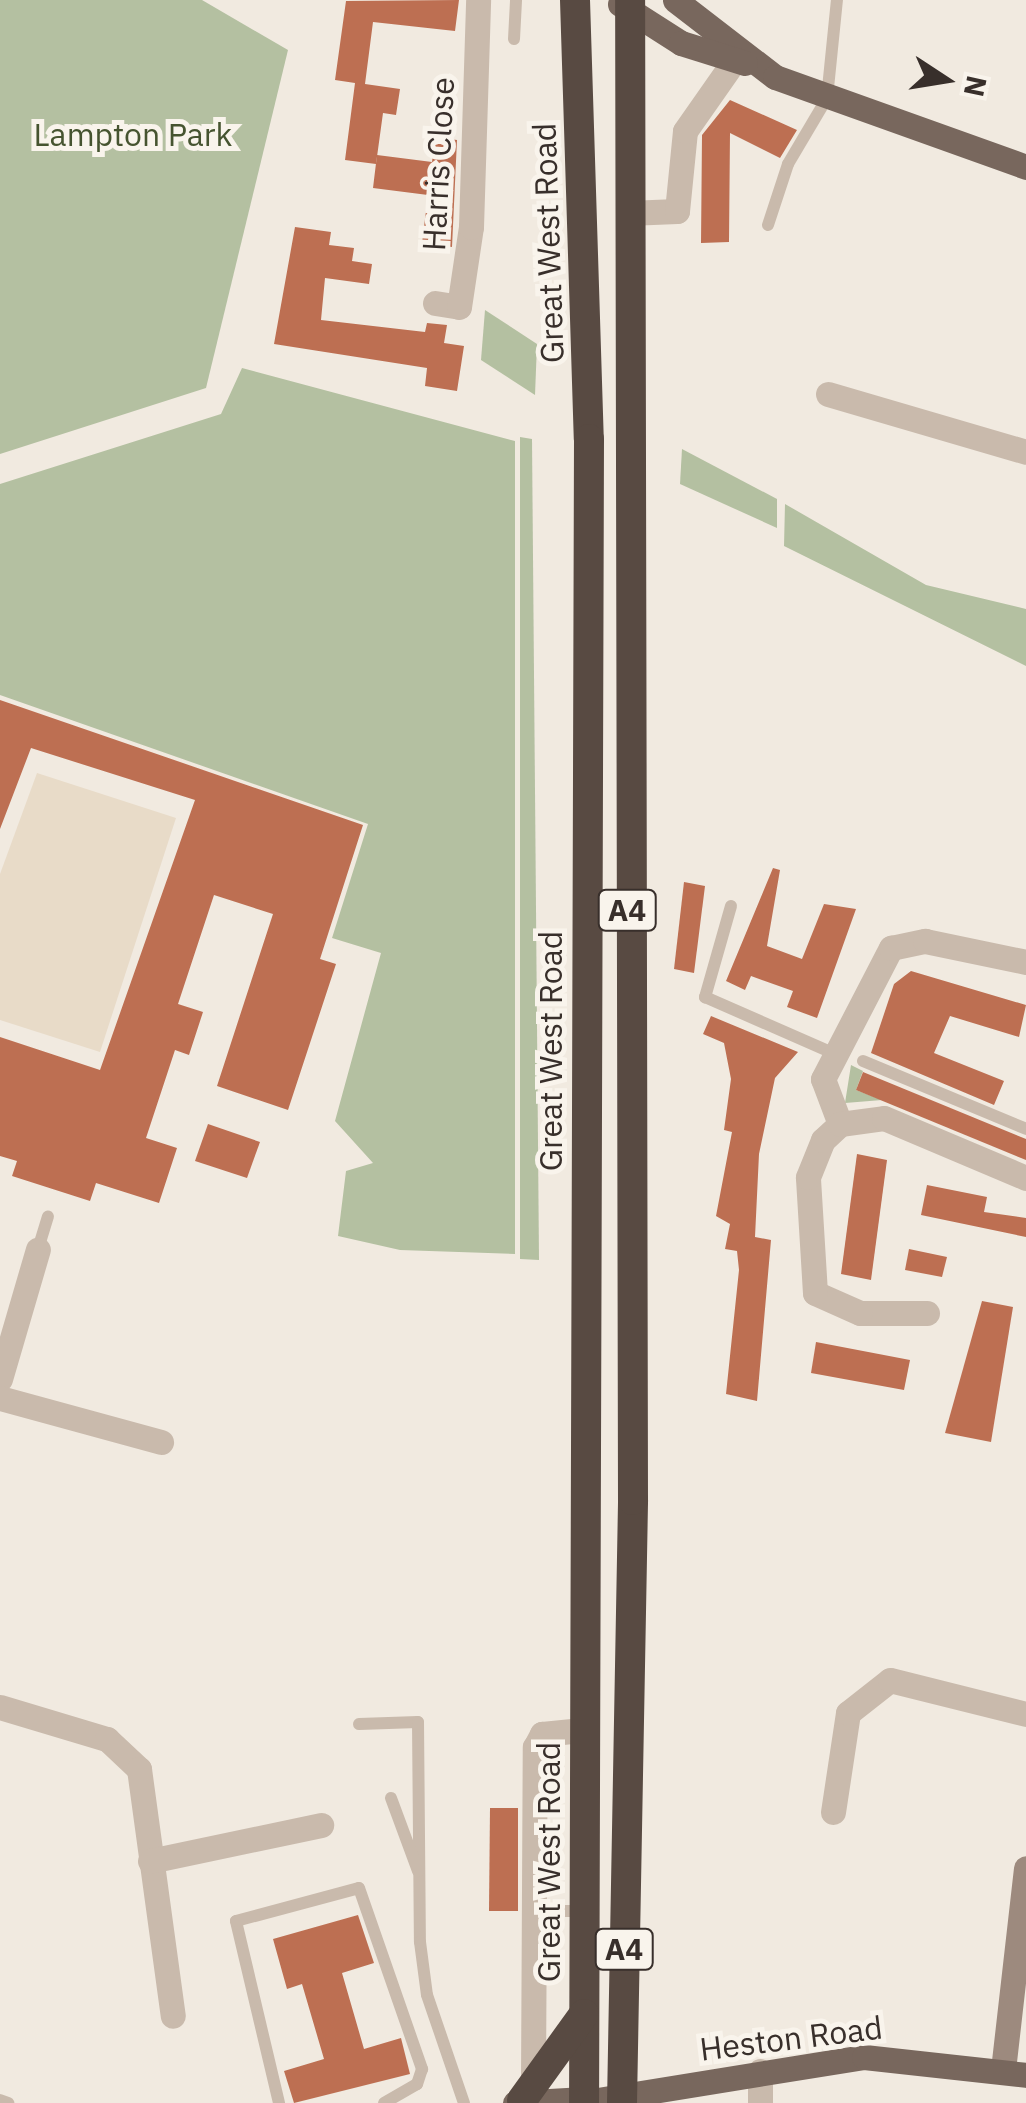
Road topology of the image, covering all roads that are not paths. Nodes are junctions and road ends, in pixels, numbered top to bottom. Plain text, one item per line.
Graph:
1 (478, 0) edge
2 (516, 0) edge
3 (575, 0) edge
4 (676, 0) edge
5 (625, 4) edge
6 (837, 7) edge
7 (514, 38) dead end
8 (741, 60) junction
9 (828, 98) junction
10 (1026, 167) edge
11 (628, 214) junction
12 (768, 225) dead end
13 (435, 304) dead end
14 (828, 394) dead end
15 (1026, 452) edge
16 (731, 906) dead end
17 (1026, 962) edge
18 (835, 1054) junction
19 (863, 1061) dead end
20 (840, 1124) junction
21 (1026, 1129) edge
22 (1026, 1178) edge
23 (48, 1216) dead end
24 (38, 1249) joint
25 (927, 1313) dead end
26 (0, 1379) edge
27 (0, 1398) edge
28 (161, 1442) dead end
29 (0, 1706) edge
30 (1026, 1714) edge
31 (360, 1724) dead end
32 (568, 1731) junction
33 (391, 1798) dead end
34 (833, 1812) dead end
35 (321, 1825) dead end
36 (150, 1861) junction
37 (1026, 1868) edge
38 (419, 1873) junction
39 (585, 1910) junction
40 (532, 1911) junction
41 (584, 2014) junction
42 (173, 2016) dead end
43 (760, 2071) junction
44 (1014, 2072) edge
45 (523, 2095) edge
46 (622, 2097) edge
47 (0, 2100) edge
48 (582, 2102) edge
49 (8, 2103) edge
50 (279, 2103) edge
51 (384, 2103) edge
52 (464, 2103) edge
53 (760, 2103) edge

1 - 13 street, Harris Close
2 - 7 lane
3 - 32 highway, Great West Road / A4
4 - 8 main road
5 - 8 main road
5 - 11 highway, A4
6 - 9 lane
8 - 9 main road
8 - 11 street
9 - 10 main road
9 - 12 lane
11 - 46 highway, A4
14 - 15 street
16 - 18 lane
17 - 18 street
18 - 20 street
19 - 21 lane
20 - 22 street
20 - 25 street
23 - 24 lane
24 - 26 street
27 - 28 street
29 - 36 street
30 - 34 street
31 - 38 lane
32 - 39 highway, Great West Road / A4
32 - 40 street, Great West Road
33 - 38 lane
35 - 36 street
36 - 42 street
37 - 44 street
38 - 52 lane
39 - 40 lane
39 - 41 highway, Great West Road / A4
40 - 45 street, Great West Road
41 - 45 highway
41 - 48 highway, Great West Road / A4
43 - 44 main road, Heston Road
43 - 46 main road, Heston Road
43 - 53 street
45 - 48 main road, Heston Road
46 - 48 main road, Heston Road
47 - 49 lane
50 - 51 lane

